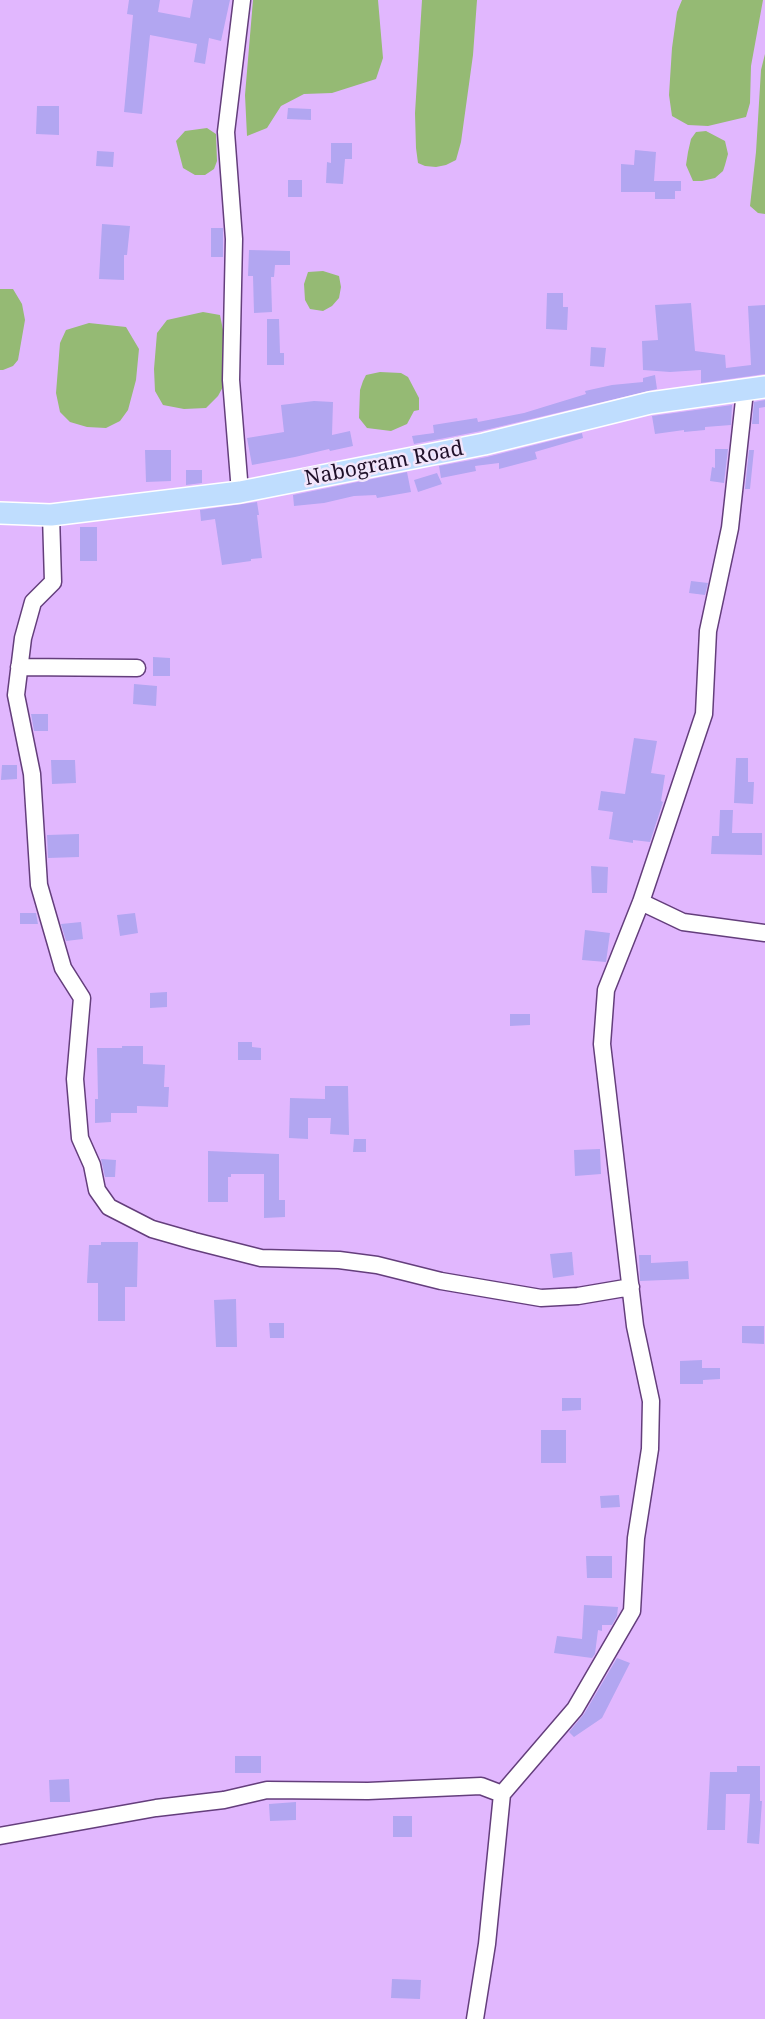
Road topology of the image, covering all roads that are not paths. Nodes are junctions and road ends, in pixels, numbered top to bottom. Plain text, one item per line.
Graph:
1 (242, 0) edge
2 (755, 389) edge
3 (240, 492) junction
4 (0, 513) edge
5 (51, 515) junction
6 (19, 667) junction
7 (137, 668) dead end
8 (641, 902) junction
9 (765, 933) edge
10 (631, 1287) junction
11 (502, 1794) junction
12 (0, 1836) edge
13 (475, 2019) edge

1 - 3 street
2 - 3 main road, Nabogram Road
2 - 8 street
3 - 5 main road, Nabogram Road
4 - 5 main road, Nabogram Road
5 - 6 street
6 - 7 street
6 - 10 street
8 - 9 street
8 - 10 street
10 - 11 street
11 - 12 street
11 - 13 street

